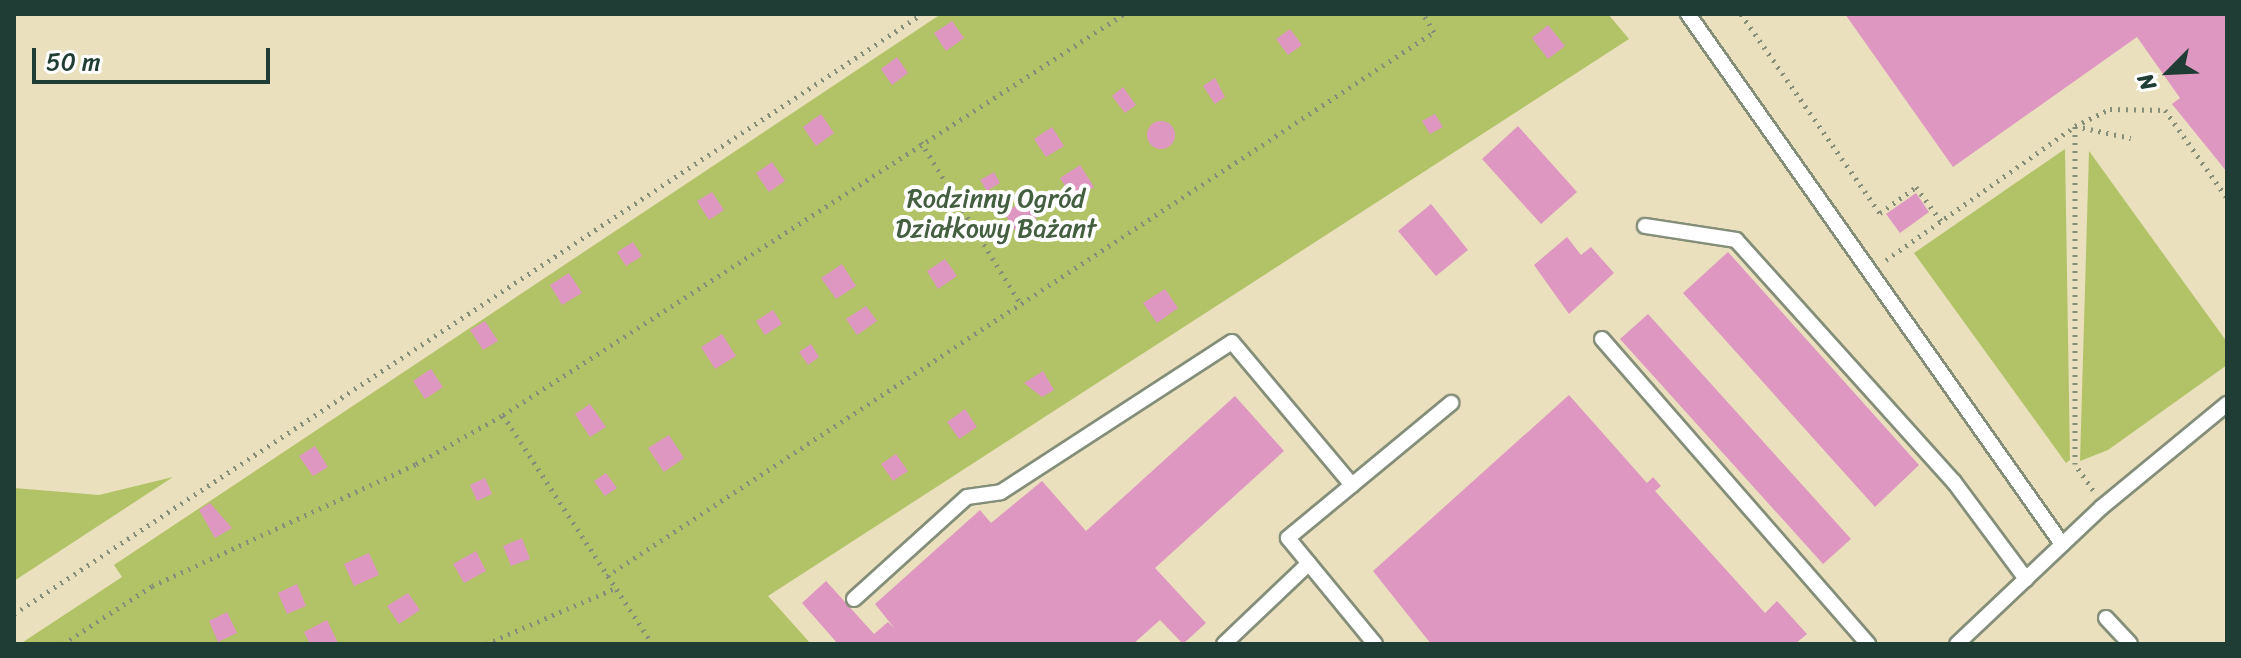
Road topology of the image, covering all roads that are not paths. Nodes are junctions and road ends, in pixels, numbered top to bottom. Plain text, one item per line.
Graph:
1 (1688, 14) edge
2 (1645, 226) dead end
3 (1602, 339) dead end
4 (1451, 403) dead end
5 (2227, 404) edge
6 (1352, 485) junction
7 (2062, 544) junction
8 (1309, 563) junction
9 (2026, 579) junction
10 (854, 599) dead end
11 (2106, 618) dead end
12 (1224, 644) edge
13 (1375, 644) edge
14 (1868, 644) edge
15 (1957, 644) edge
16 (2130, 644) edge

1 - 7 lane
2 - 9 lane
3 - 14 lane
4 - 6 lane
5 - 7 lane
6 - 8 lane
6 - 10 lane
7 - 9 lane
8 - 12 lane
8 - 13 lane
9 - 15 lane
11 - 16 lane

